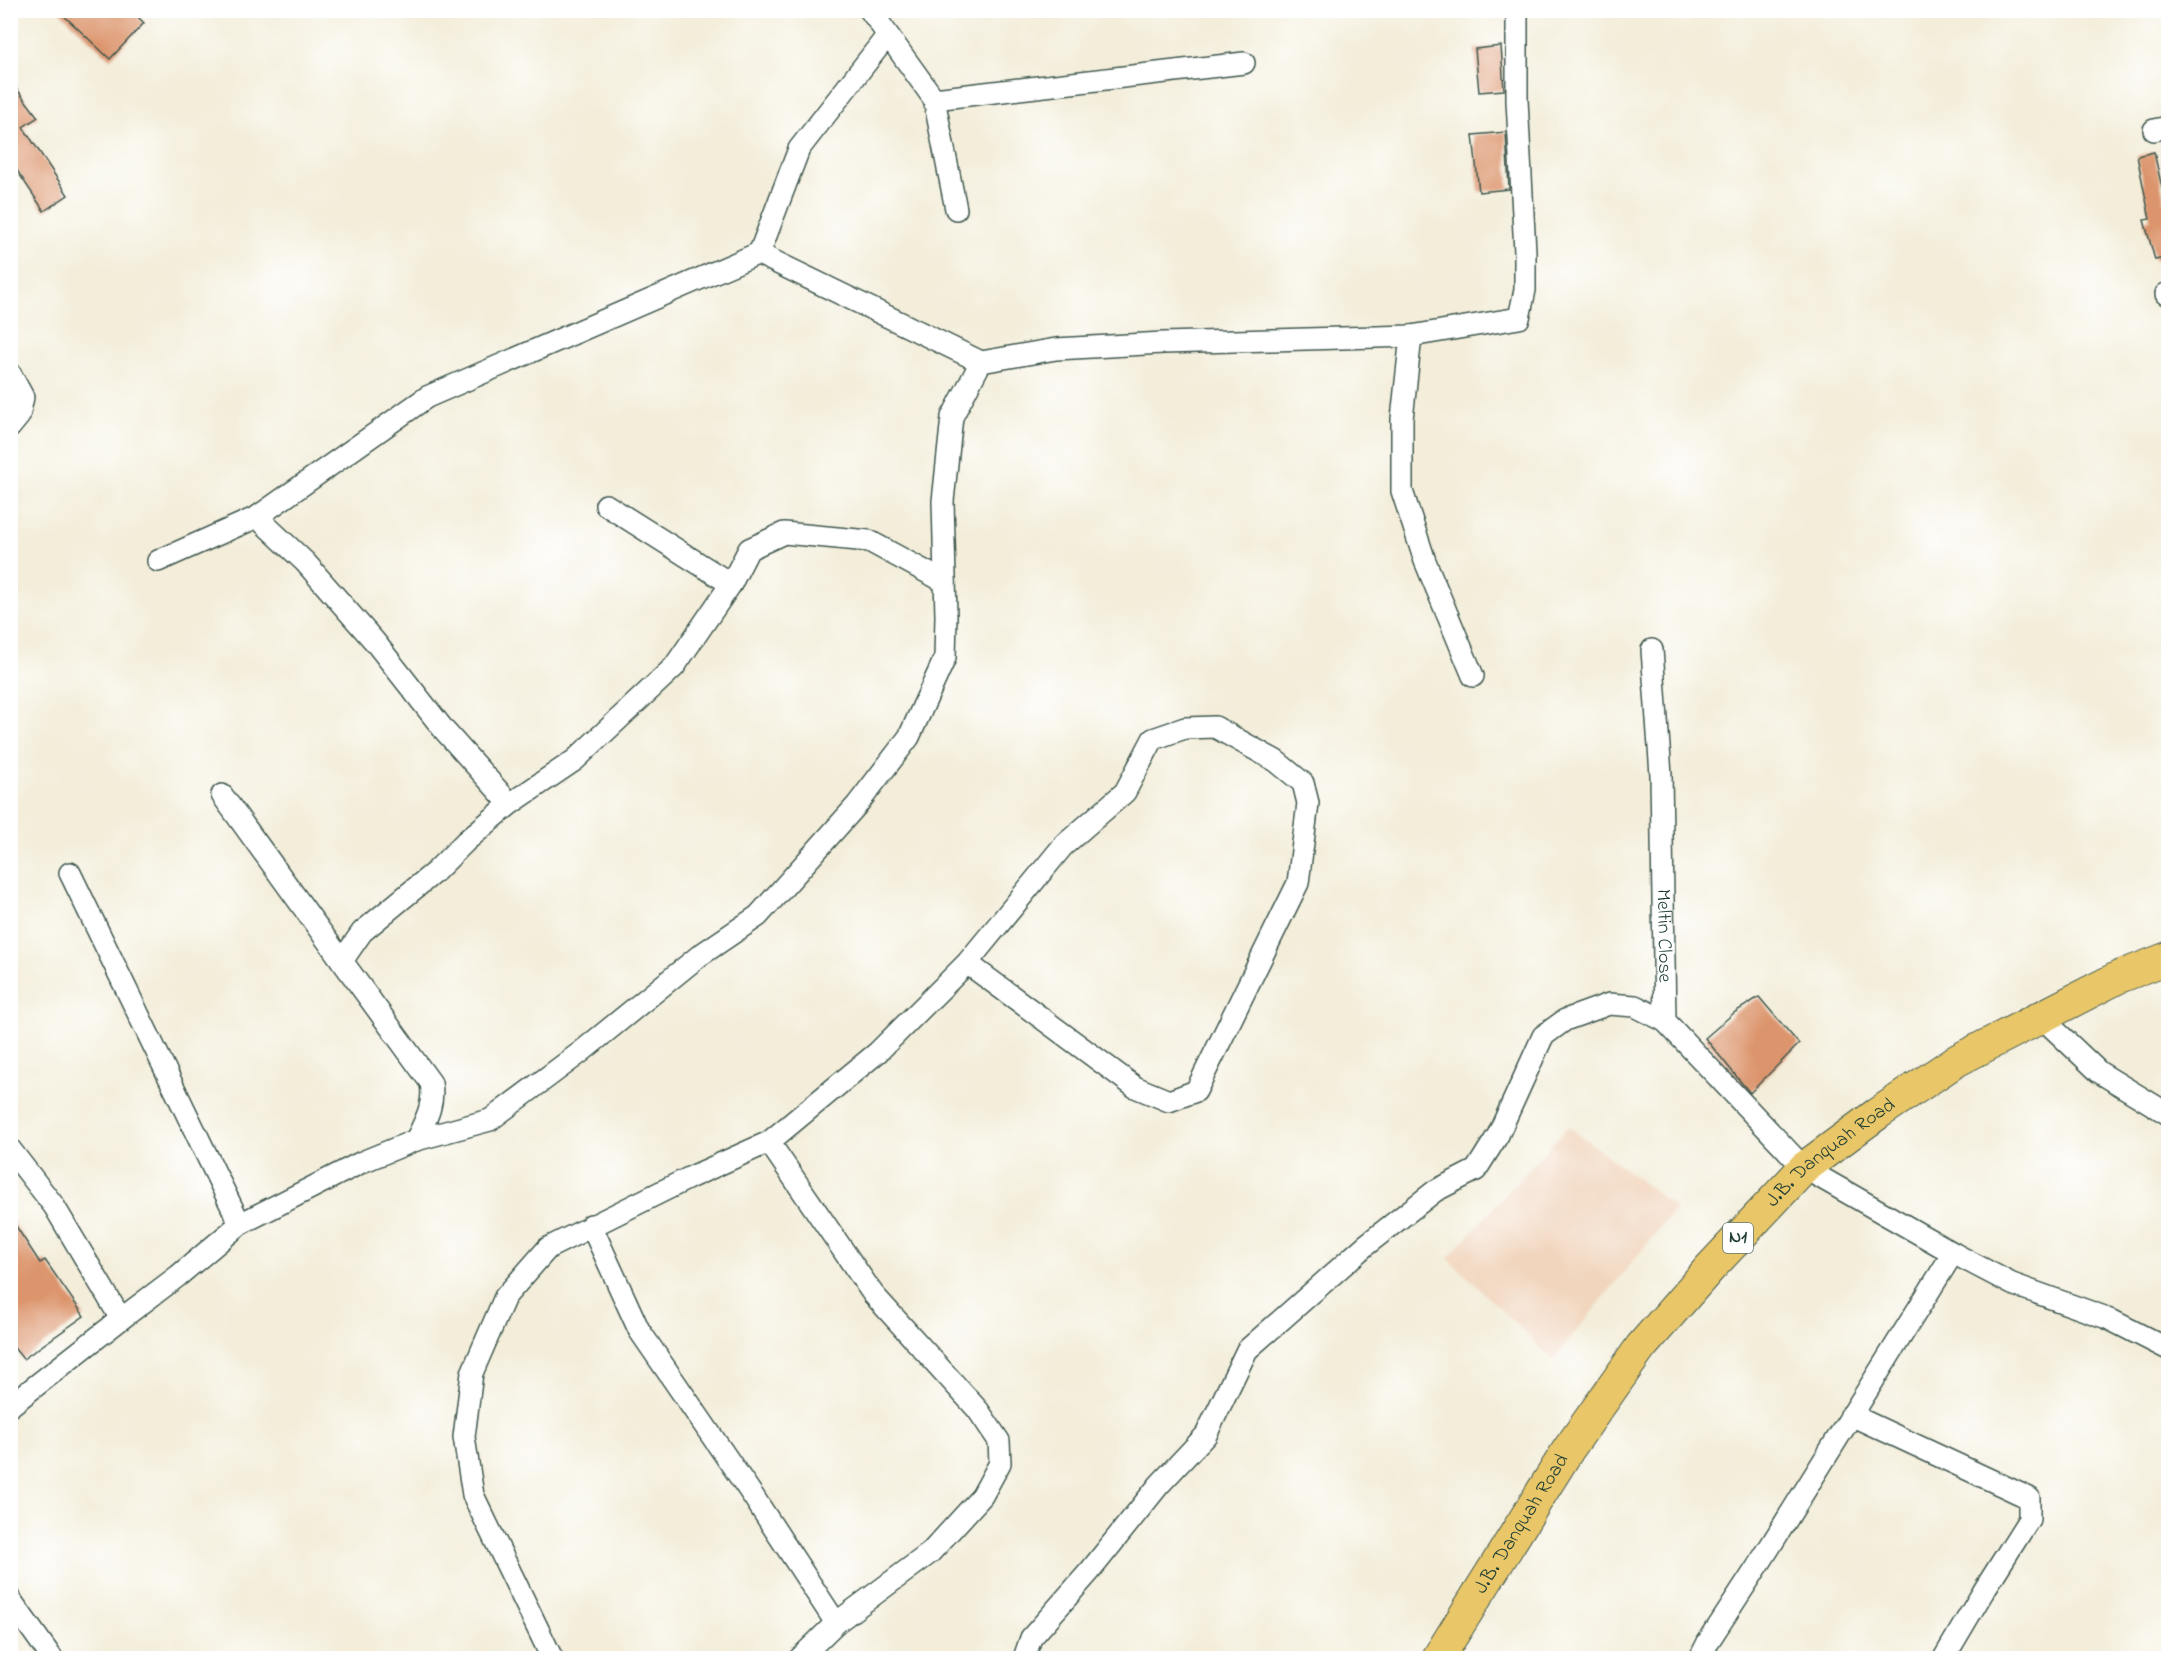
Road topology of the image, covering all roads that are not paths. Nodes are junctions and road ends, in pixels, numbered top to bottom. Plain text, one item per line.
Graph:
1 (870, 10) edge
2 (1516, 10) edge
3 (887, 36) junction
4 (1244, 63) dead end
5 (934, 99) junction
6 (956, 209) dead end
7 (759, 253) junction
8 (1411, 336) junction
9 (981, 362) junction
10 (10, 373) edge
11 (10, 427) edge
12 (606, 505) dead end
13 (257, 517) junction
14 (158, 561) dead end
15 (945, 582) junction
16 (731, 584) junction
17 (1652, 650) dead end
18 (1473, 676) dead end
19 (222, 795) dead end
20 (510, 804) junction
21 (70, 873) dead end
22 (2169, 958) edge
23 (342, 961) junction
24 (967, 963) junction
25 (2040, 1016) junction
26 (1665, 1021) junction
27 (2169, 1114) edge
28 (416, 1140) junction
29 (770, 1142) junction
30 (10, 1149) edge
31 (1804, 1168) junction
32 (240, 1224) junction
33 (591, 1225) junction
34 (1953, 1253) junction
35 (120, 1319) junction
36 (2169, 1349) edge
37 (10, 1406) edge
38 (1851, 1415) junction
39 (10, 1599) edge
40 (836, 1623) junction
41 (52, 1659) edge
42 (552, 1659) edge
43 (800, 1659) edge
44 (1024, 1659) edge
45 (1438, 1659) edge
46 (1700, 1659) edge
47 (1944, 1659) edge

1 - 3 street
2 - 8 street
3 - 5 street
3 - 7 street
4 - 5 street
5 - 6 street
7 - 9 street
7 - 13 street
8 - 9 street
8 - 18 street
9 - 15 street
10 - 11 street
12 - 16 street
13 - 14 street
13 - 20 street
15 - 16 street
15 - 28 street
16 - 20 street
17 - 26 street, Meltin Close
19 - 23 street
20 - 23 street
21 - 32 street
22 - 25 highway, J.B. Danquah Road / N1
23 - 28 street
24 - 24 street
24 - 29 street
25 - 27 street
25 - 31 highway, J.B. Danquah Road / N1
26 - 31 street
26 - 44 street
28 - 32 street
29 - 33 street
29 - 40 street
30 - 35 street
31 - 34 street
31 - 45 highway, J.B. Danquah Road / N1
32 - 35 street
33 - 40 street
33 - 42 street
34 - 36 street
34 - 38 street
35 - 37 street
38 - 46 street
38 - 47 street
39 - 41 street
40 - 43 street

